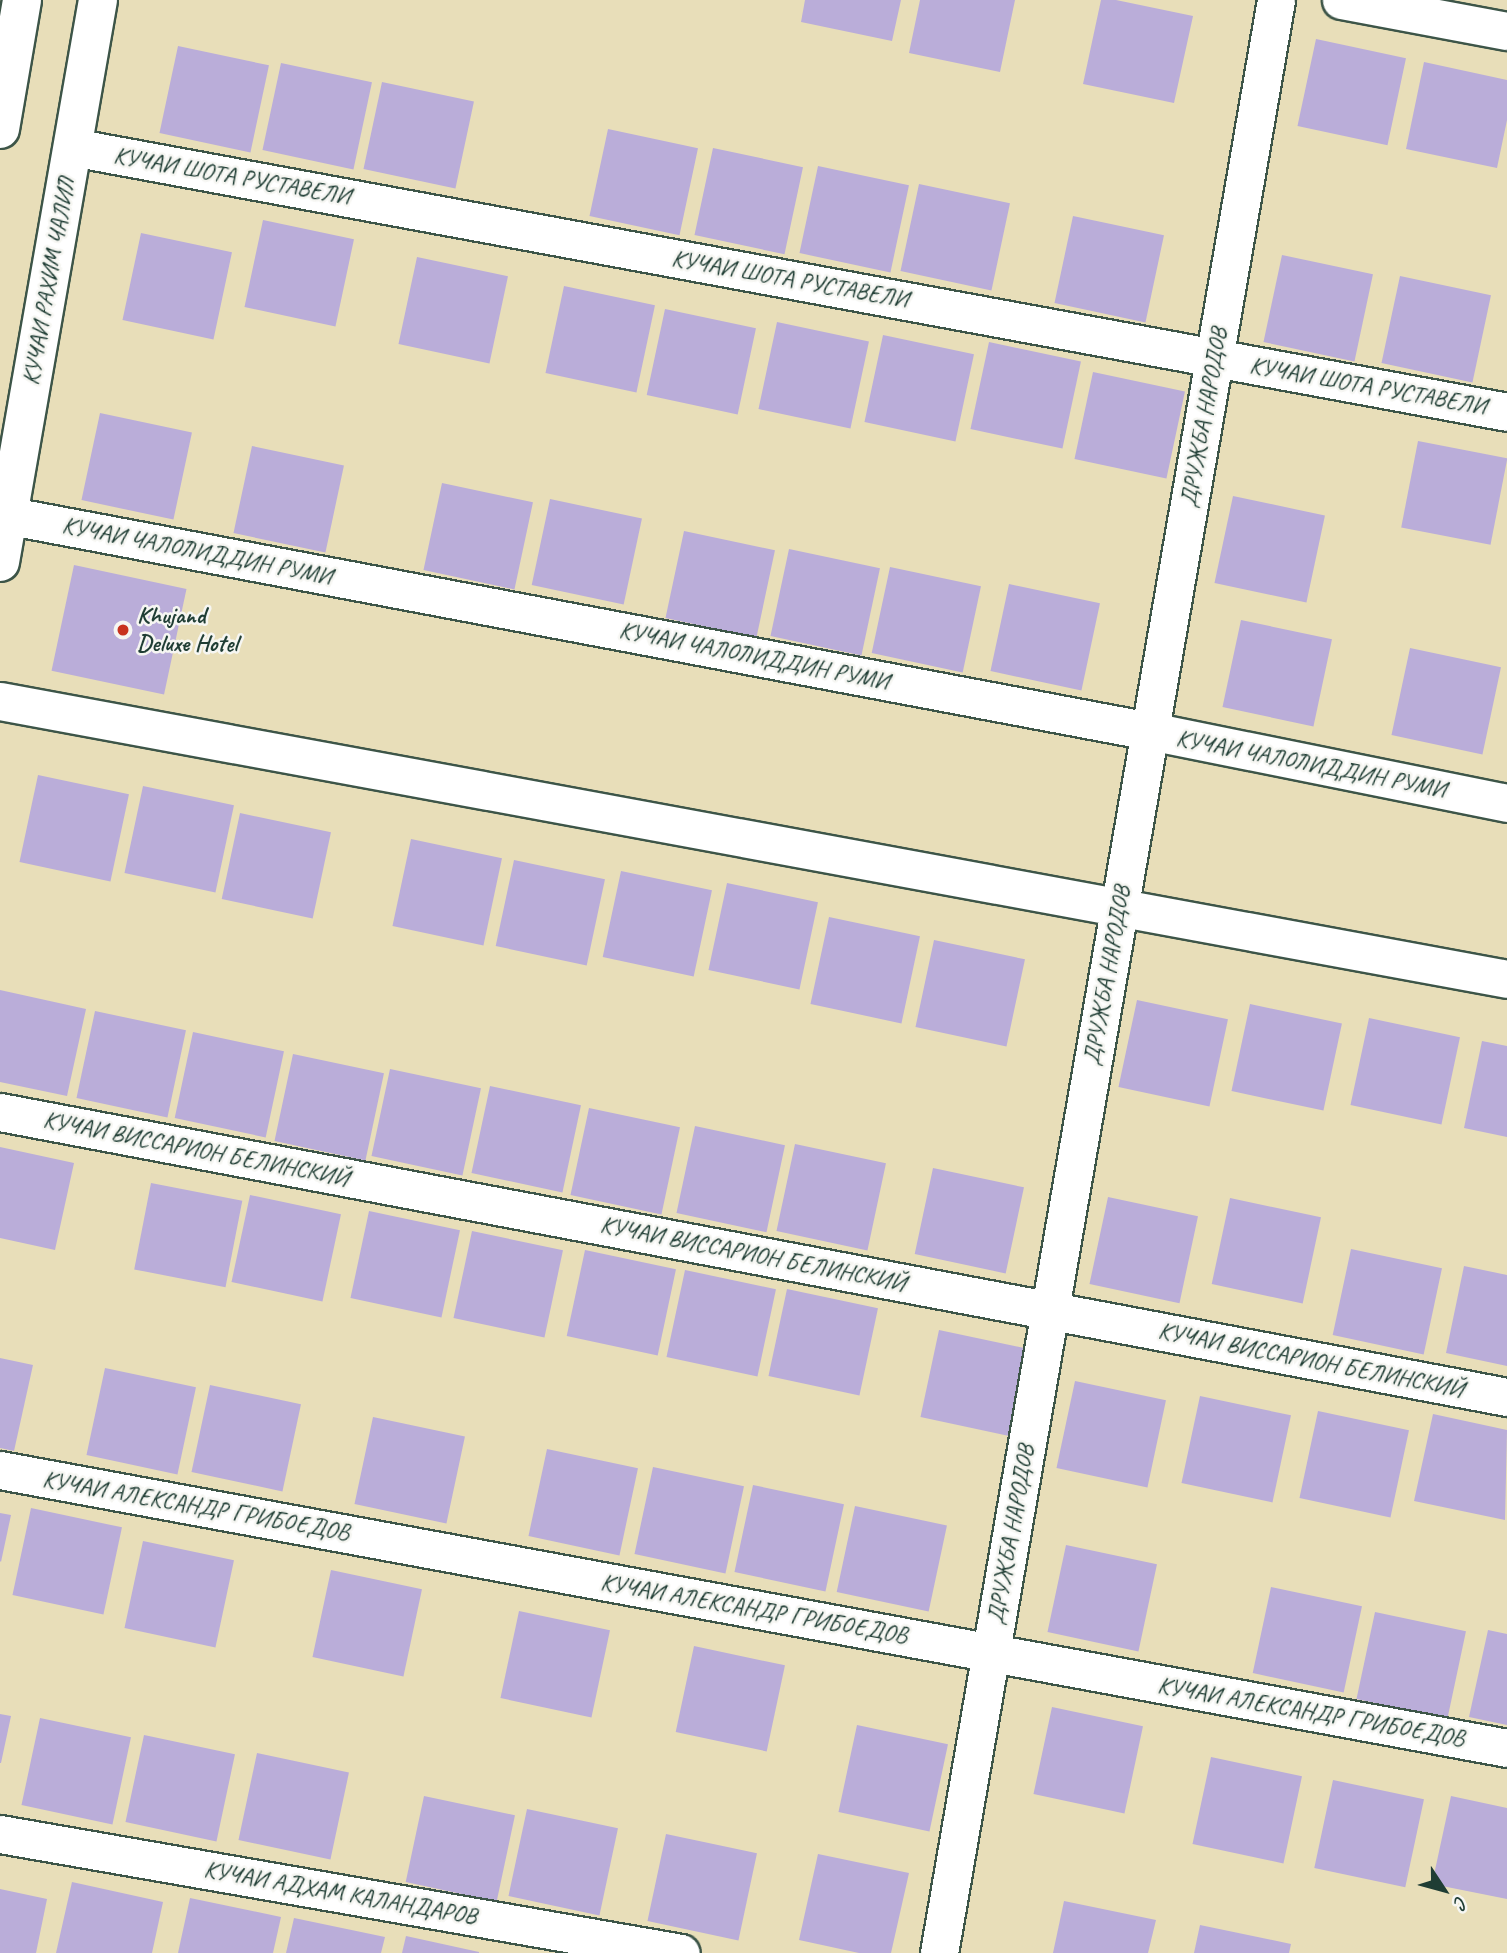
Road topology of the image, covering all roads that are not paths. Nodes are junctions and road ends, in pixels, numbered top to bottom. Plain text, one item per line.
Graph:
1 (22, 0) edge
2 (98, 0) edge
3 (1276, 0) edge
4 (1341, 0) edge
5 (1507, 31) edge
6 (0, 129) edge
7 (72, 146) junction
8 (1214, 358) junction
9 (1507, 412) edge
10 (4, 514) edge
11 (0, 562) edge
12 (0, 701) edge
13 (1150, 731) junction
14 (1507, 803) edge
15 (1119, 907) junction
16 (1507, 979) edge
17 (0, 1112) edge
18 (1049, 1310) junction
19 (1507, 1397) edge
20 (0, 1469) edge
21 (990, 1652) junction
22 (1507, 1748) edge
23 (0, 1834) edge
24 (681, 1953) edge
25 (939, 1953) edge

1 - 6 main road
2 - 7 main road, КУЧАИ РАХИМ ЧАЛИЛ
3 - 8 street, ДРУЖБА НАРОДОВ
4 - 5 street
7 - 8 street, КУЧАИ ШОТА РУСТАВЕЛИ
7 - 10 main road, КУЧАИ РАХИМ ЧАЛИЛ
8 - 9 street, КУЧАИ ШОТА РУСТАВЕЛИ
8 - 13 street, ДРУЖБА НАРОДОВ
10 - 11 main road, КУЧАИ РАХИМ ЧАЛИЛ
10 - 13 street, КУЧАИ ЧАЛОЛИДДИН РУМИ
12 - 15 street
13 - 14 street, КУЧАИ ЧАЛОЛИДДИН РУМИ
13 - 15 street, ДРУЖБА НАРОДОВ
15 - 16 street
15 - 18 street, ДРУЖБА НАРОДОВ
17 - 18 street, КУЧАИ ВИССАРИОН БЕЛИНСКИЙ
18 - 19 street, КУЧАИ ВИССАРИОН БЕЛИНСКИЙ
18 - 21 street, ДРУЖБА НАРОДОВ
20 - 21 street, КУЧАИ АЛЕКСАНДР ГРИБОЕДОВ
21 - 22 street, КУЧАИ АЛЕКСАНДР ГРИБОЕДОВ
21 - 25 street, ДРУЖБА НАРОДОВ
23 - 24 street, КУЧАИ АДХАМ КАЛАНДАРОВ

